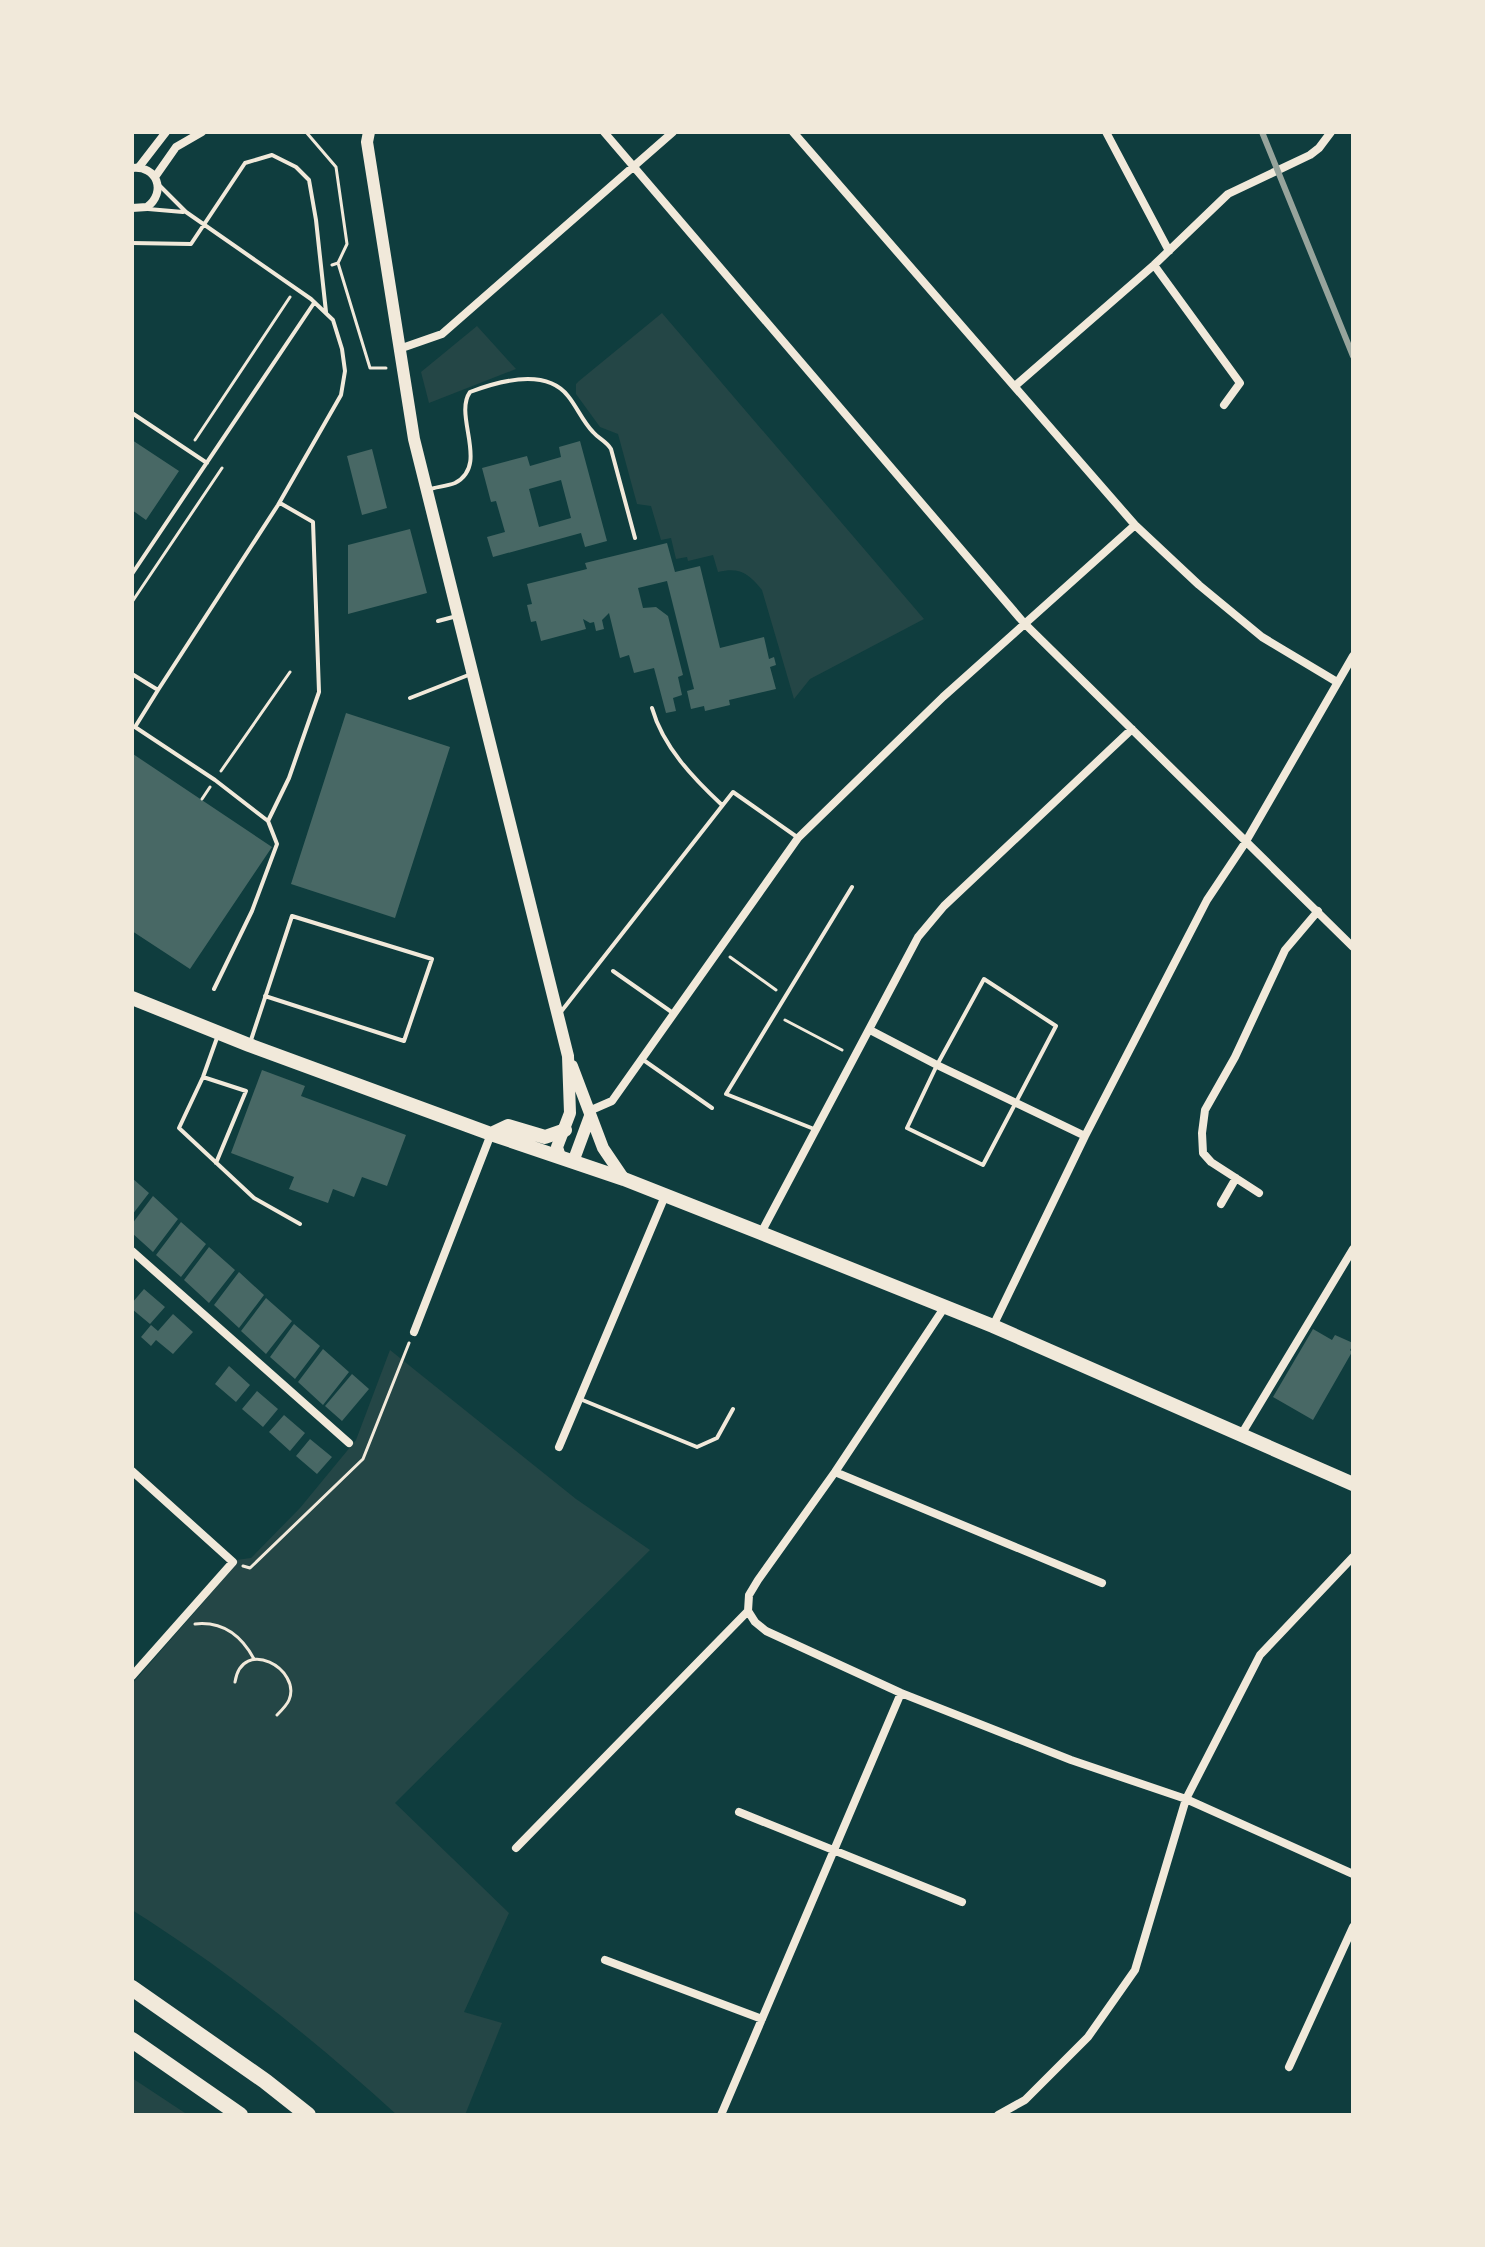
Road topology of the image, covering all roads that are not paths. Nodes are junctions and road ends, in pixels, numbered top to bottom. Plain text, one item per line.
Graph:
1 (166, 132) edge
2 (202, 132) edge
3 (604, 132) edge
4 (673, 132) edge
5 (793, 132) edge
6 (1106, 132) edge
7 (1331, 132) edge
8 (365, 135) edge
9 (633, 165) junction
10 (136, 167) edge
11 (157, 180) junction
12 (136, 208) edge
13 (186, 212) junction
14 (205, 224) junction
15 (132, 243) edge
16 (1169, 251) junction
17 (1154, 265) junction
18 (314, 303) junction
19 (326, 314) junction
20 (399, 349) junction
21 (1015, 386) junction
22 (1224, 405) dead end
23 (132, 413) edge
24 (207, 463) junction
25 (427, 490) junction
26 (280, 502) junction
27 (1135, 525) junction
28 (635, 538) dead end
29 (132, 574) edge
30 (459, 616) junction
31 (438, 621) dead end
32 (1024, 623) junction
33 (1353, 656) edge
34 (473, 673) junction
35 (132, 674) edge
36 (1337, 682) junction
37 (158, 690) junction
38 (410, 698) dead end
39 (652, 708) dead end
40 (1132, 729) junction
41 (722, 805) junction
42 (268, 821) junction
43 (798, 838) junction
44 (1245, 843) junction
45 (852, 887) dead end
46 (1318, 911) junction
47 (1351, 942) edge
48 (613, 971) dead end
49 (214, 989) dead end
50 (265, 996) junction
51 (132, 998) edge
52 (674, 1013) junction
53 (559, 1015) junction
54 (870, 1030) junction
55 (218, 1033) junction
56 (249, 1045) junction
57 (568, 1056) junction
58 (642, 1059) junction
59 (937, 1065) junction
60 (203, 1077) junction
61 (1014, 1102) junction
62 (712, 1108) dead end
63 (590, 1113) junction
64 (565, 1130) junction
65 (816, 1130) junction
66 (491, 1134) junction
67 (1085, 1136) junction
68 (566, 1160) junction
69 (216, 1163) junction
70 (1236, 1178) junction
71 (624, 1179) junction
72 (1259, 1193) dead end
73 (665, 1196) junction
74 (1221, 1204) dead end
75 (300, 1224) dead end
76 (761, 1233) junction
77 (1353, 1249) edge
78 (132, 1251) edge
79 (944, 1308) junction
80 (993, 1326) junction
81 (414, 1332) road end
82 (579, 1399) junction
83 (733, 1409) dead end
84 (1241, 1435) junction
85 (349, 1443) dead end
86 (559, 1447) dead end
87 (132, 1471) edge
88 (835, 1472) junction
89 (1353, 1484) edge
90 (1353, 1557) edge
91 (1102, 1583) dead end
92 (748, 1611) junction
93 (132, 1676) edge
94 (901, 1693) junction
95 (1186, 1799) junction
96 (739, 1812) dead end
97 (516, 1848) dead end
98 (834, 1851) junction
99 (1353, 1874) edge
100 (962, 1902) dead end
101 (1353, 1927) edge
102 (605, 1960) dead end
103 (132, 1988) edge
104 (762, 2019) junction
105 (132, 2040) edge
106 (1289, 2067) dead end
107 (240, 2115) edge
108 (308, 2115) edge
109 (721, 2115) edge
110 (998, 2115) edge

1 - 10 street
2 - 11 street
3 - 9 street
4 - 9 street
5 - 21 street
6 - 16 street
7 - 16 street
8 - 20 main road
9 - 20 street
9 - 32 street
10 - 11 street
11 - 12 street
11 - 13 lane
12 - 13 lane
13 - 14 lane
14 - 15 lane
14 - 18 lane
14 - 19 lane
16 - 17 street
17 - 21 street
17 - 22 street
18 - 19 lane
18 - 24 lane
19 - 26 lane
20 - 25 main road
21 - 27 street
23 - 24 lane
24 - 29 lane
25 - 28 lane
25 - 30 main road
26 - 37 lane
26 - 42 lane
27 - 32 street
27 - 36 street
30 - 31 lane
30 - 34 main road
32 - 40 street
32 - 43 street
33 - 36 street
34 - 38 lane
34 - 53 main road
35 - 37 lane
36 - 44 street
37 - 42 lane
39 - 41 lane
40 - 44 street
40 - 54 street
41 - 43 lane
41 - 53 lane
42 - 49 lane
43 - 52 street
44 - 46 street
44 - 67 street
45 - 65 lane
46 - 47 street
46 - 70 street
48 - 52 lane
50 - 50 lane
50 - 56 lane
51 - 55 main road
52 - 58 street
53 - 57 main road
54 - 59 street
54 - 65 street
55 - 56 main road
55 - 60 lane
56 - 66 main road
57 - 63 main road
57 - 64 main road
58 - 62 lane
58 - 63 street
59 - 61 street
59 - 61 lane
59 - 61 lane
60 - 69 lane
60 - 69 lane
61 - 67 street
63 - 68 main road
63 - 71 main road
64 - 66 main road
64 - 68 main road
65 - 76 street
66 - 68 main road
66 - 81 street
67 - 80 street
68 - 71 main road
69 - 75 lane
70 - 72 street
70 - 74 street
71 - 73 main road
73 - 76 main road
73 - 82 street
76 - 79 main road
77 - 84 street
78 - 85 street
79 - 80 main road
79 - 88 street
80 - 84 main road
82 - 83 lane
82 - 86 street
84 - 89 main road
87 - 93 street
88 - 91 street
88 - 92 street
90 - 95 street
92 - 94 street
92 - 97 street
94 - 95 street
94 - 98 street
95 - 99 street
95 - 110 street
96 - 98 street
98 - 100 street
98 - 104 street
101 - 106 street
102 - 104 street
103 - 108 highway
104 - 109 street
105 - 107 highway

